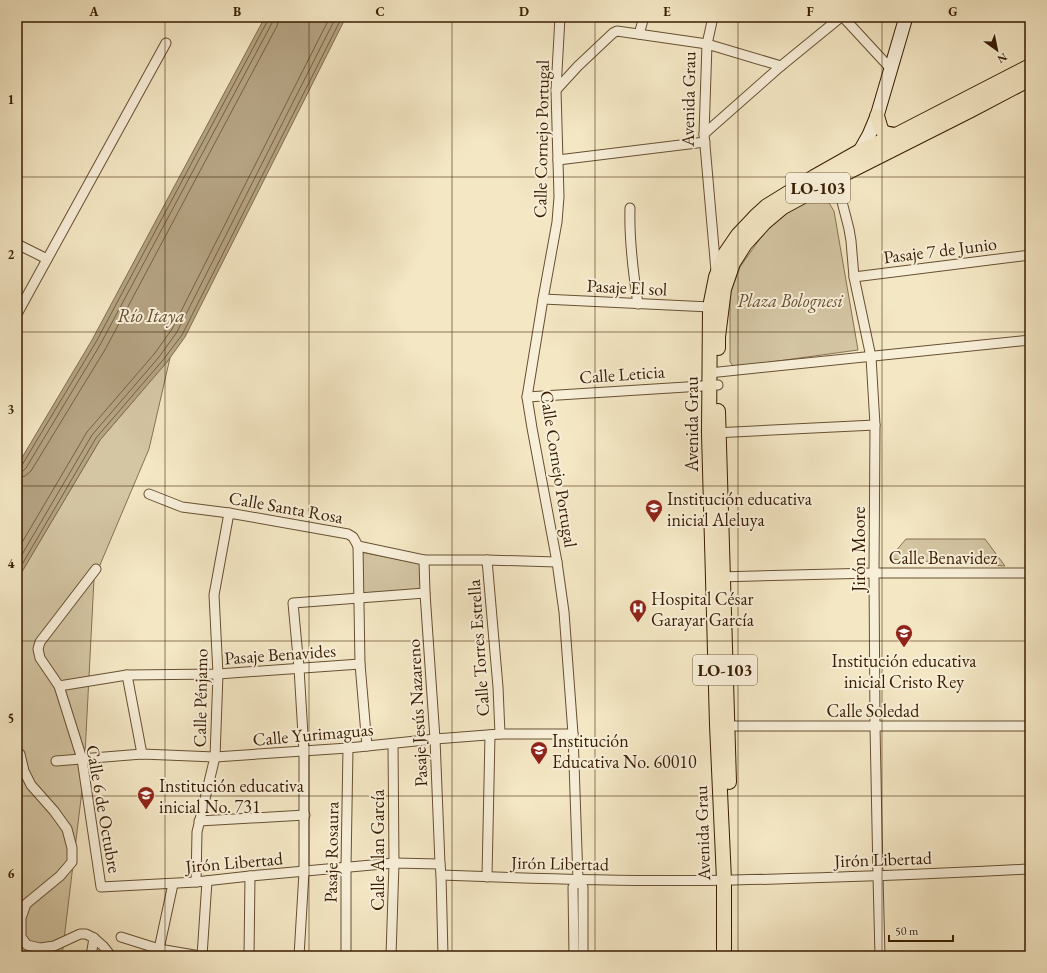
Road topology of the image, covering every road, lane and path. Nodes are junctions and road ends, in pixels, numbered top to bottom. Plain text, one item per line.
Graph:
1 (560, 17) edge
2 (644, 17) edge
3 (713, 17) edge
4 (842, 17) edge
5 (906, 17) edge
6 (639, 34) junction
7 (166, 44) dead end
8 (707, 44) junction
9 (781, 66) junction
10 (1030, 66) edge
11 (891, 69) junction
12 (1030, 79) edge
13 (556, 90) junction
14 (876, 116) junction
15 (896, 135) junction
16 (704, 138) junction
17 (860, 151) junction
18 (558, 160) junction
19 (846, 173) junction
20 (630, 208) dead end
21 (17, 244) edge
22 (1030, 255) edge
23 (47, 259) junction
24 (716, 277) junction
25 (854, 277) junction
26 (543, 299) junction
27 (638, 304) junction
28 (710, 307) junction
29 (17, 314) edge
30 (1030, 340) edge
31 (871, 357) junction
32 (713, 379) junction
33 (527, 397) junction
34 (875, 425) junction
35 (714, 433) junction
36 (149, 494) dead end
37 (229, 513) junction
38 (358, 546) junction
39 (424, 560) junction
40 (487, 560) junction
41 (557, 562) junction
42 (96, 569) dead end
43 (874, 573) junction
44 (1030, 573) edge
45 (718, 577) junction
46 (425, 593) junction
47 (359, 599) junction
48 (360, 664) junction
49 (299, 668) junction
50 (218, 674) junction
51 (127, 675) junction
52 (59, 686) junction
53 (722, 725) junction
54 (875, 726) junction
55 (1030, 726) edge
56 (500, 734) junction
57 (573, 734) junction
58 (490, 735) junction
59 (435, 739) junction
60 (393, 744) junction
61 (366, 746) junction
62 (348, 748) junction
63 (304, 752) junction
64 (20, 754) dead end
65 (142, 754) junction
66 (215, 757) junction
67 (82, 760) junction
68 (56, 761) dead end
69 (305, 815) junction
70 (199, 820) junction
71 (394, 864) junction
72 (440, 864) junction
73 (346, 867) junction
74 (1030, 869) edge
75 (304, 872) junction
76 (441, 875) junction
77 (250, 876) junction
78 (878, 876) junction
79 (487, 877) junction
80 (578, 880) junction
81 (728, 880) junction
82 (207, 881) junction
83 (196, 882) junction
84 (173, 884) junction
85 (101, 887) joint
86 (94, 938) junction
87 (121, 938) dead end
88 (159, 949) junction
89 (91, 956) edge
90 (111, 956) edge
91 (201, 956) edge
92 (249, 956) edge
93 (299, 956) edge
94 (346, 956) edge
95 (391, 956) edge
96 (443, 956) edge
97 (574, 956) edge
98 (583, 956) edge
99 (724, 956) edge
100 (733, 956) edge
101 (880, 956) edge

1 - 13 street, Calle Cornejo Portugal
2 - 6 street
3 - 8 street, Avenida Grau
4 - 9 street
4 - 11 street
5 - 11 main road
6 - 8 street
6 - 13 street
7 - 23 street
8 - 9 street
8 - 16 street, Avenida Grau
9 - 16 street
10 - 15 main road, LO-103
11 - 14 main road
12 - 19 main road, LO-103
13 - 18 street, Calle Cornejo Portugal
14 - 15 main road
14 - 17 main road
15 - 17 main road, LO-103
16 - 18 street
16 - 24 street, Avenida Grau
17 - 19 street, Jirón Moore
17 - 24 main road, Avenida Grau / LO-103
18 - 26 street, Calle Cornejo Portugal
19 - 25 street, Jirón Moore
19 - 32 main road, LO-103
20 - 27 street
21 - 23 street
22 - 25 street, Pasaje 7 de Junio
23 - 29 street
24 - 28 main road, Avenida Grau / LO-103
25 - 31 street, Jirón Moore
26 - 27 street, Pasaje El sol
26 - 33 street, Calle Cornejo Portugal
27 - 28 street, Pasaje El sol
28 - 32 main road, Avenida Grau / LO-103
30 - 31 street, Calle Leticia
31 - 32 street, Calle Leticia
31 - 34 street, Jirón Moore
32 - 33 street, Calle Leticia
32 - 35 main road, Avenida Grau / LO-103
33 - 41 street, Calle Cornejo Portugal
34 - 35 street
34 - 43 street, Jirón Moore
35 - 45 main road, Avenida Grau / LO-103
36 - 37 street, Calle Santa Rosa
37 - 38 street, Calle Santa Rosa
37 - 50 street, Calle Pénjamo
38 - 39 street, Calle Santa Rosa
38 - 47 street
39 - 40 street, Calle Santa Rosa
39 - 46 street, Pasaje Jesús Nazareno
40 - 41 street, Calle Santa Rosa
40 - 56 street, Calle Torres Estrella
41 - 57 street, Calle Cornejo Portugal
42 - 52 street, Calle 6 de Octubre
43 - 44 street, Calle Benavidez
43 - 45 street, Calle Benavidez
43 - 54 street, Jirón Moore
45 - 53 main road, Avenida Grau / LO-103
46 - 47 street
46 - 59 street, Pasaje Jesús Nazareno
47 - 48 street
47 - 49 street
48 - 49 street, Pasaje Benavides
48 - 61 street
49 - 50 street, Pasaje Benavides
49 - 63 street
50 - 51 street, Pasaje Benavides
50 - 66 street, Calle Pénjamo
51 - 52 street, Pasaje Benavides
51 - 65 street
52 - 67 street, Calle 6 de Octubre
53 - 54 street, Calle Soledad
53 - 81 main road, Avenida Grau / LO-103
54 - 55 street, Calle Soledad
54 - 78 street, Jirón Moore
56 - 57 street, Calle Yurimaguas
56 - 58 street, Calle Yurimaguas
57 - 80 street, Calle Cornejo Portugal
58 - 59 street, Calle Yurimaguas
58 - 79 street
59 - 60 street, Calle Yurimaguas
59 - 72 street, Pasaje Jesús Nazareno
60 - 61 street, Calle Yurimaguas
60 - 71 street, Calle Alan García
61 - 62 street, Calle Yurimaguas
62 - 63 street, Calle Yurimaguas
62 - 73 street, Pasaje Rosaura
63 - 66 street, Calle Yurimaguas
63 - 69 street
64 - 86 street
65 - 66 street, Calle Yurimaguas
65 - 67 street, Calle Yurimaguas
66 - 70 street, Calle Pénjamo
67 - 68 street, Calle Yurimaguas
67 - 85 street, Calle 6 de Octubre
69 - 70 street
69 - 75 street
70 - 83 street, Calle Pénjamo
71 - 72 street, Jirón Libertad
71 - 73 street, Jirón Libertad
71 - 95 street, Calle Alan García
72 - 76 street
73 - 75 street, Jirón Libertad
73 - 94 street, Pasaje Rosaura
74 - 78 street, Jirón Libertad
75 - 77 street, Jirón Libertad
75 - 93 street
76 - 79 street, Jirón Libertad
76 - 96 street
77 - 82 street, Jirón Libertad
77 - 92 street
78 - 81 street, Jirón Libertad
78 - 101 street, Jirón Moore
79 - 80 street, Jirón Libertad
80 - 81 street, Jirón Libertad
80 - 97 street
80 - 98 street
81 - 99 main road, Avenida Grau / LO-103
81 - 100 main road, Avenida Grau / LO-103
82 - 83 street, Jirón Libertad
82 - 91 street
83 - 84 street, Jirón Libertad
84 - 85 street, Jirón Libertad
84 - 88 street
86 - 89 street
86 - 90 street
87 - 88 street
88 - 91 street

